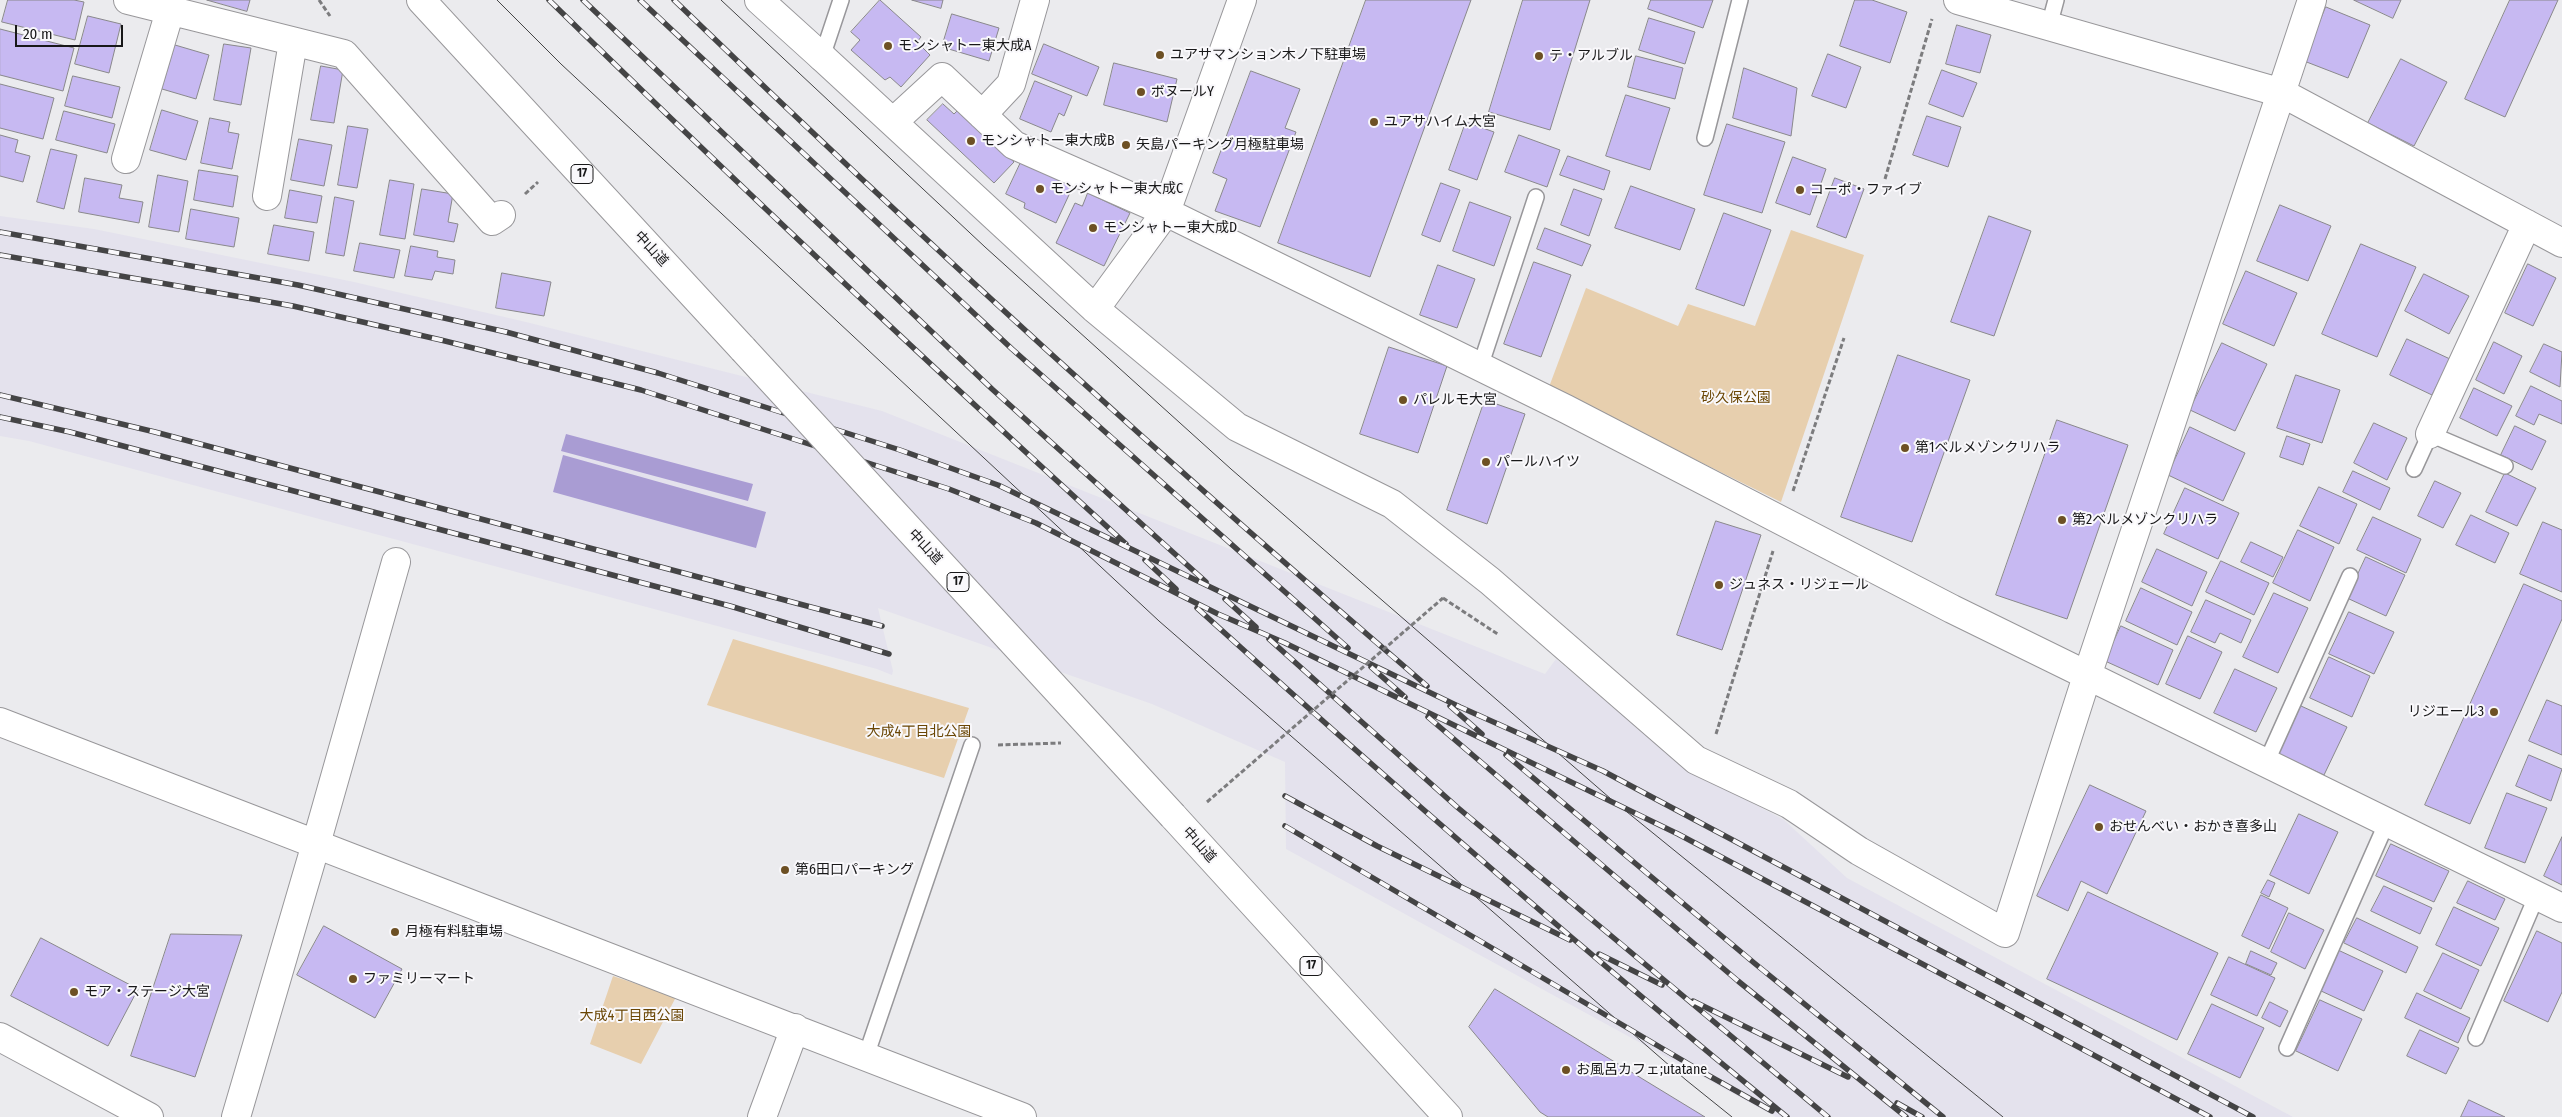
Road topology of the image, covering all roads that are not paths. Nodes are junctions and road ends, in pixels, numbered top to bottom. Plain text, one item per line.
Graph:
1 (128, 0) edge
2 (421, 0) edge
3 (759, 0) edge
4 (841, 0) edge
5 (1035, 0) edge
6 (1242, 0) edge
7 (1740, 0) edge
8 (2056, 0) edge
9 (2312, 0) edge
10 (1946, 5) edge
11 (170, 10) junction
12 (2049, 26) junction
13 (293, 42) junction
14 (822, 57) junction
15 (2282, 94) junction
16 (982, 115) junction
17 (893, 122) junction
18 (1705, 138) dead end
19 (126, 159) dead end
20 (267, 196) dead end
21 (1536, 197) dead end
22 (1166, 212) junction
23 (501, 215) dead end
24 (2526, 224) junction
25 (2562, 243) edge
26 (1096, 309) junction
27 (1480, 367) junction
28 (2430, 434) junction
29 (2505, 466) dead end
30 (2414, 469) dead end
31 (396, 562) dead end
32 (2350, 576) dead end
33 (2087, 676) junction
34 (0, 722) edge
35 (972, 745) road end
36 (2266, 763) junction
37 (2387, 822) junction
38 (316, 844) junction
39 (2537, 895) junction
40 (2562, 908) edge
41 (795, 1028) junction
42 (0, 1037) edge
43 (2476, 1038) dead end
44 (2287, 1048) dead end
45 (866, 1056) junction
46 (150, 1117) edge
47 (236, 1117) edge
48 (762, 1117) edge
49 (1022, 1117) edge
50 (1448, 1117) edge

1 - 11 main road
2 - 50 main road, 中山道 / 17, bridge
3 - 14 main road
4 - 14 lane
5 - 16 main road
6 - 22 main road
7 - 18 lane
8 - 12 lane
9 - 15 main road
10 - 12 main road
11 - 13 main road
11 - 19 main road
12 - 15 main road
13 - 20 main road
13 - 23 main road
14 - 17 main road
15 - 24 main road
15 - 33 main road
16 - 17 main road
16 - 22 main road
17 - 26 main road
21 - 27 lane
22 - 26 main road
22 - 27 main road
24 - 25 main road
24 - 28 main road
26 - 33 main road
27 - 33 main road
28 - 29 lane
28 - 30 lane
31 - 38 main road
32 - 36 lane
33 - 36 main road
34 - 38 main road
35 - 45 lane
36 - 37 main road
37 - 39 main road
37 - 44 lane
38 - 41 main road
38 - 47 main road
39 - 40 main road
39 - 43 lane
41 - 45 main road
41 - 48 main road
42 - 46 main road
45 - 49 main road

